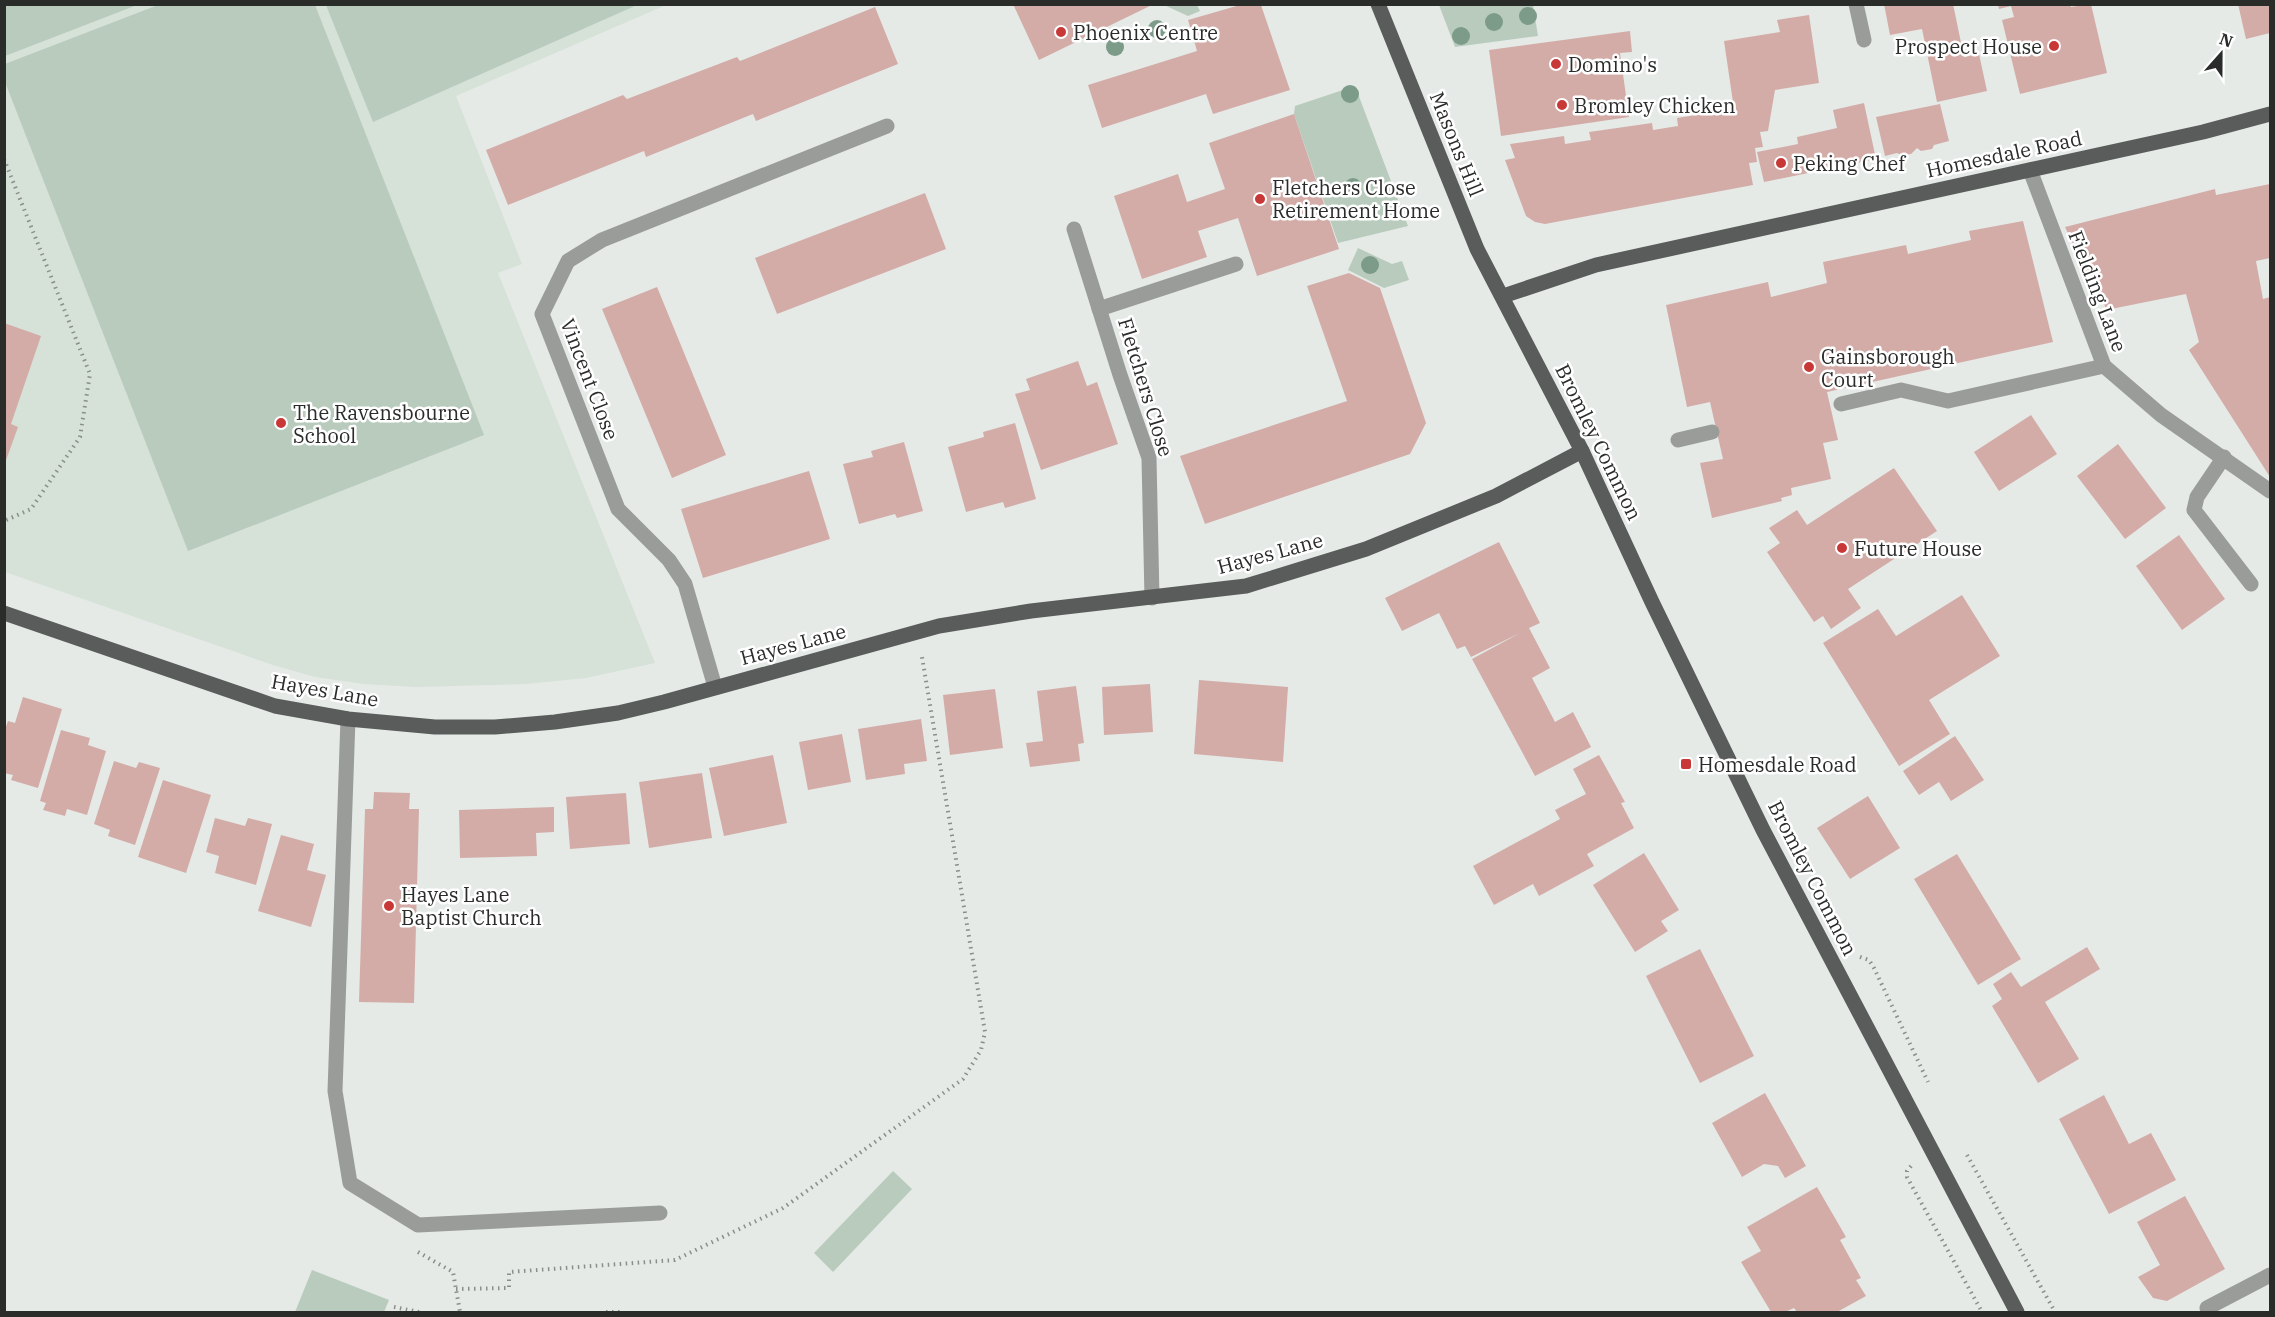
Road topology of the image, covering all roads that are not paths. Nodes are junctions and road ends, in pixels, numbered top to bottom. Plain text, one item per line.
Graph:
1 (1378, 4) edge
2 (1856, 4) edge
3 (1864, 40) dead end
4 (2271, 114) edge
5 (887, 126) dead end
6 (2030, 170) junction
7 (1074, 229) dead end
8 (1236, 264) dead end
9 (1503, 296) junction
10 (1100, 309) junction
11 (2104, 366) junction
12 (1841, 404) dead end
13 (1712, 432) dead end
14 (1678, 440) dead end
15 (1582, 451) junction
16 (2224, 457) junction
17 (2271, 491) edge
18 (2251, 584) dead end
19 (1152, 598) junction
20 (4, 614) edge
21 (715, 687) junction
22 (348, 719) junction
23 (660, 1213) dead end
24 (2271, 1275) edge
25 (2207, 1308) dead end
26 (2017, 1312) edge

1 - 9 main road, Masons Hill
2 - 3 street
4 - 6 main road, Homesdale Road
5 - 21 street, Vincent Close
6 - 9 main road, Homesdale Road
6 - 11 street, Fielding Lane
7 - 10 street, Fletchers Close
8 - 10 street
9 - 15 main road, Bromley Common
10 - 19 street, Fletchers Close
11 - 12 street
11 - 16 street, Fielding Lane
13 - 14 street
15 - 19 main road, Hayes Lane
15 - 26 main road, Bromley Common
16 - 17 street, Fielding Lane
16 - 18 street
19 - 21 main road, Hayes Lane
20 - 22 main road, Hayes Lane
21 - 22 main road, Hayes Lane
22 - 23 street
24 - 25 street

